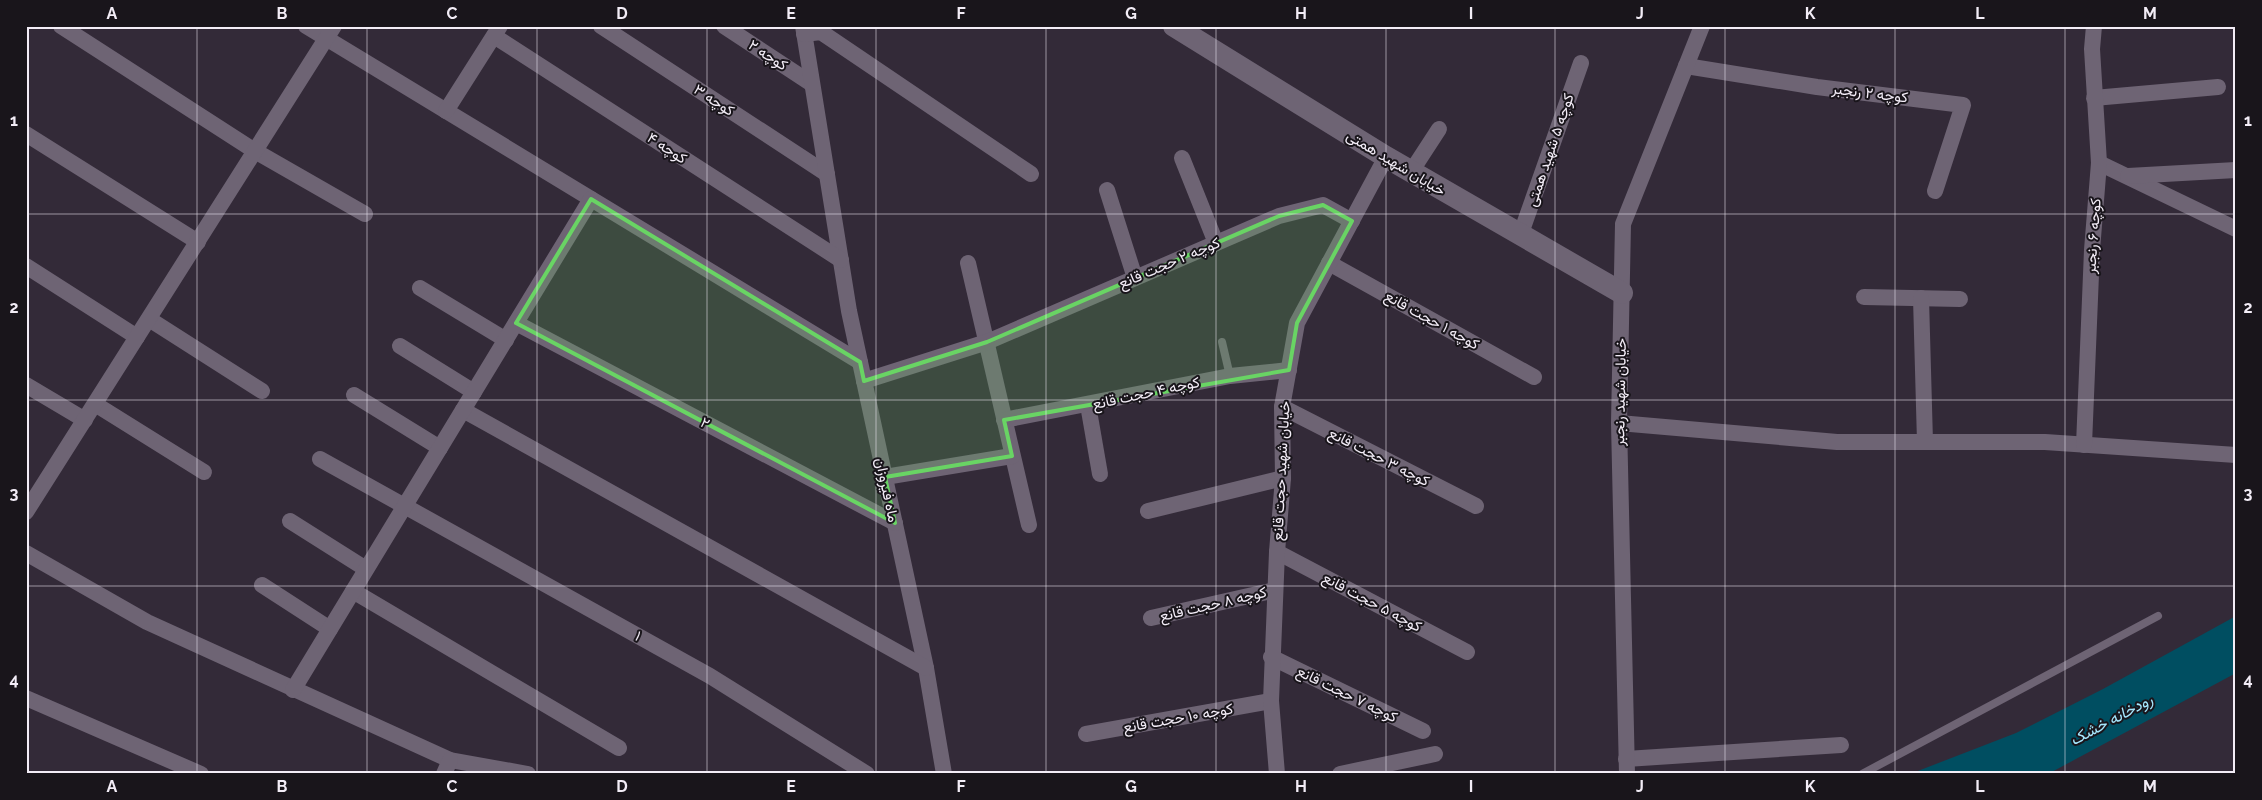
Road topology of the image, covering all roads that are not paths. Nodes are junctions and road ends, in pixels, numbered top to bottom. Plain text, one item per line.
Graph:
1 (62, 26) edge
2 (306, 26) edge
3 (601, 26) edge
4 (724, 26) edge
5 (1174, 26) edge
6 (1702, 26) edge
7 (2094, 26) edge
8 (804, 30) edge
9 (497, 31) edge
10 (330, 32) edge
11 (1581, 63) dead end
12 (1686, 66) junction
13 (812, 84) junction
14 (2218, 87) dead end
15 (2094, 98) junction
16 (446, 111) junction
17 (1439, 129) dead end
18 (26, 134) edge
19 (255, 151) junction
20 (1386, 157) junction
21 (1182, 158) dead end
22 (2098, 163) junction
23 (2236, 170) edge
24 (1411, 172) junction
25 (827, 174) junction
26 (1031, 174) dead end
27 (2125, 176) junction
28 (1106, 190) dead end
29 (1935, 191) dead end
30 (591, 199) junction
31 (365, 214) dead end
32 (1352, 221) junction
33 (2236, 228) edge
34 (1520, 236) junction
35 (198, 242) junction
36 (1216, 243) junction
37 (841, 260) junction
38 (968, 263) dead end
39 (1330, 263) junction
40 (26, 266) edge
41 (1135, 278) junction
42 (420, 288) dead end
43 (1622, 293) junction
44 (1864, 297) dead end
45 (1921, 298) junction
46 (1960, 299) dead end
47 (149, 319) junction
48 (516, 323) junction
49 (138, 337) junction
50 (506, 340) junction
51 (988, 342) junction
52 (1222, 342) dead end
53 (400, 346) dead end
54 (860, 362) junction
55 (1289, 370) junction
56 (1230, 376) junction
57 (1534, 377) dead end
58 (864, 381) junction
59 (26, 385) edge
60 (262, 391) dead end
61 (474, 392) junction
62 (354, 395) dead end
63 (95, 404) junction
64 (1088, 405) junction
65 (1282, 408) junction
66 (463, 410) junction
67 (85, 420) junction
68 (1004, 420) junction
69 (1619, 422) junction
70 (1925, 442) junction
71 (2084, 445) junction
72 (440, 448) junction
73 (2236, 455) edge
74 (1012, 456) junction
75 (320, 459) dead end
76 (204, 472) dead end
77 (1100, 474) dead end
78 (884, 477) junction
79 (1283, 478) junction
80 (405, 506) junction
81 (1476, 506) dead end
82 (1148, 511) dead end
83 (26, 512) edge
84 (290, 521) dead end
85 (894, 523) junction
86 (1029, 525) dead end
87 (1277, 552) junction
88 (26, 554) edge
89 (366, 569) junction
90 (262, 585) dead end
91 (1275, 590) junction
92 (354, 591) junction
93 (2158, 616) dead end
94 (1151, 618) dead end
95 (330, 629) junction
96 (1467, 652) dead end
97 (1271, 657) junction
98 (926, 668) junction
99 (293, 690) junction
100 (26, 698) edge
101 (1271, 701) junction
102 (1423, 732) dead end
103 (1086, 734) dead end
104 (1841, 745) dead end
105 (619, 748) dead end
106 (1435, 754) dead end
107 (447, 767) edge
108 (1626, 767) edge
109 (201, 774) edge
110 (528, 774) edge
111 (867, 774) edge
112 (944, 774) edge
113 (1277, 774) edge
114 (1340, 774) edge
115 (1862, 774) edge

1 - 19 street
2 - 10 street
3 - 25 street, کوچه ۳
4 - 13 street, کوچه ۲
5 - 20 street, خیابان شهید همتی
6 - 12 street, خیابان شهید رنجبر
7 - 15 street, کوچه ۶ رنجبر
8 - 13 street, ماه فیروزان
8 - 26 street
9 - 16 street
9 - 37 street, کوچه ۴
10 - 16 street
10 - 19 street
11 - 34 street, کوچه ۵ شهید همتی
12 - 29 street, کوچه ۲ رنجبر
12 - 43 street, خیابان شهید رنجبر
13 - 25 street, ماه فیروزان
14 - 15 street
15 - 22 street, کوچه ۶ رنجبر
16 - 30 street
17 - 24 street
18 - 35 street
19 - 31 street
19 - 35 street
20 - 24 street, خیابان شهید همتی
20 - 32 street, خیابان شهید حجت قانع
21 - 36 street
22 - 27 street
22 - 71 street, کوچه ۶ رنجبر
23 - 27 street
24 - 34 street, خیابان شهید همتی
25 - 37 street, ماه فیروزان
27 - 33 street
28 - 41 street
30 - 48 street
30 - 54 street
32 - 36 street, کوچه ۲ حجت قانع
32 - 39 street, خیابان شهید حجت قانع
34 - 43 street, خیابان شهید همتی
35 - 47 street
36 - 41 street, کوچه ۲ حجت قانع
37 - 54 street, ماه فیروزان
38 - 51 street
39 - 55 street, خیابان شهید حجت قانع
39 - 57 street, کوچه ۱ حجت قانع
40 - 49 street
41 - 51 street, کوچه ۲ حجت قانع
42 - 50 street
43 - 69 street, خیابان شهید رنجبر
44 - 45 street
45 - 46 street
45 - 70 street
47 - 49 street
47 - 60 street
48 - 50 street
48 - 85 street, ۲
49 - 63 street
50 - 61 street
51 - 58 street, کوچه ۲ حجت قانع
51 - 68 street
52 - 56 lane
53 - 61 street
54 - 58 street, ماه فیروزان
55 - 56 street, کوچه ۴ حجت قانع
55 - 65 street, خیابان شهید حجت قانع
56 - 64 street, کوچه ۴ حجت قانع
58 - 78 street, ماه فیروزان
59 - 67 street
61 - 66 street
62 - 72 street
63 - 67 street
63 - 76 street
64 - 68 street, کوچه ۴ حجت قانع
64 - 77 street
65 - 79 street, خیابان شهید حجت قانع
65 - 81 street, کوچه ۳ حجت قانع
66 - 72 street
66 - 98 street
67 - 83 street
68 - 74 street
69 - 70 street
69 - 108 street, خیابان شهید رنجبر
70 - 71 street
71 - 73 street
72 - 80 street
74 - 78 street
74 - 86 street
75 - 80 street, ۱
78 - 85 street, ماه فیروزان
79 - 82 street
79 - 87 street, خیابان شهید حجت قانع
80 - 89 street
80 - 111 street, ۱
84 - 89 street
85 - 98 street, ماه فیروزان
87 - 91 street, خیابان شهید حجت قانع
87 - 96 street, کوچه ۵ حجت قانع
88 - 99 street
89 - 92 street
90 - 95 street
91 - 94 street, کوچه ۸ حجت قانع
91 - 97 street, خیابان شهید حجت قانع
92 - 95 street
92 - 105 street
93 - 115 lane
95 - 99 street
97 - 101 street, خیابان شهید حجت قانع
97 - 102 street, کوچه ۷ حجت قانع
98 - 112 street, ماه فیروزان
99 - 107 street
100 - 109 street
101 - 103 street, کوچه ۱۰ حجت قانع
101 - 113 street, خیابان شهید حجت قانع
104 - 108 street
106 - 114 street
107 - 110 street

